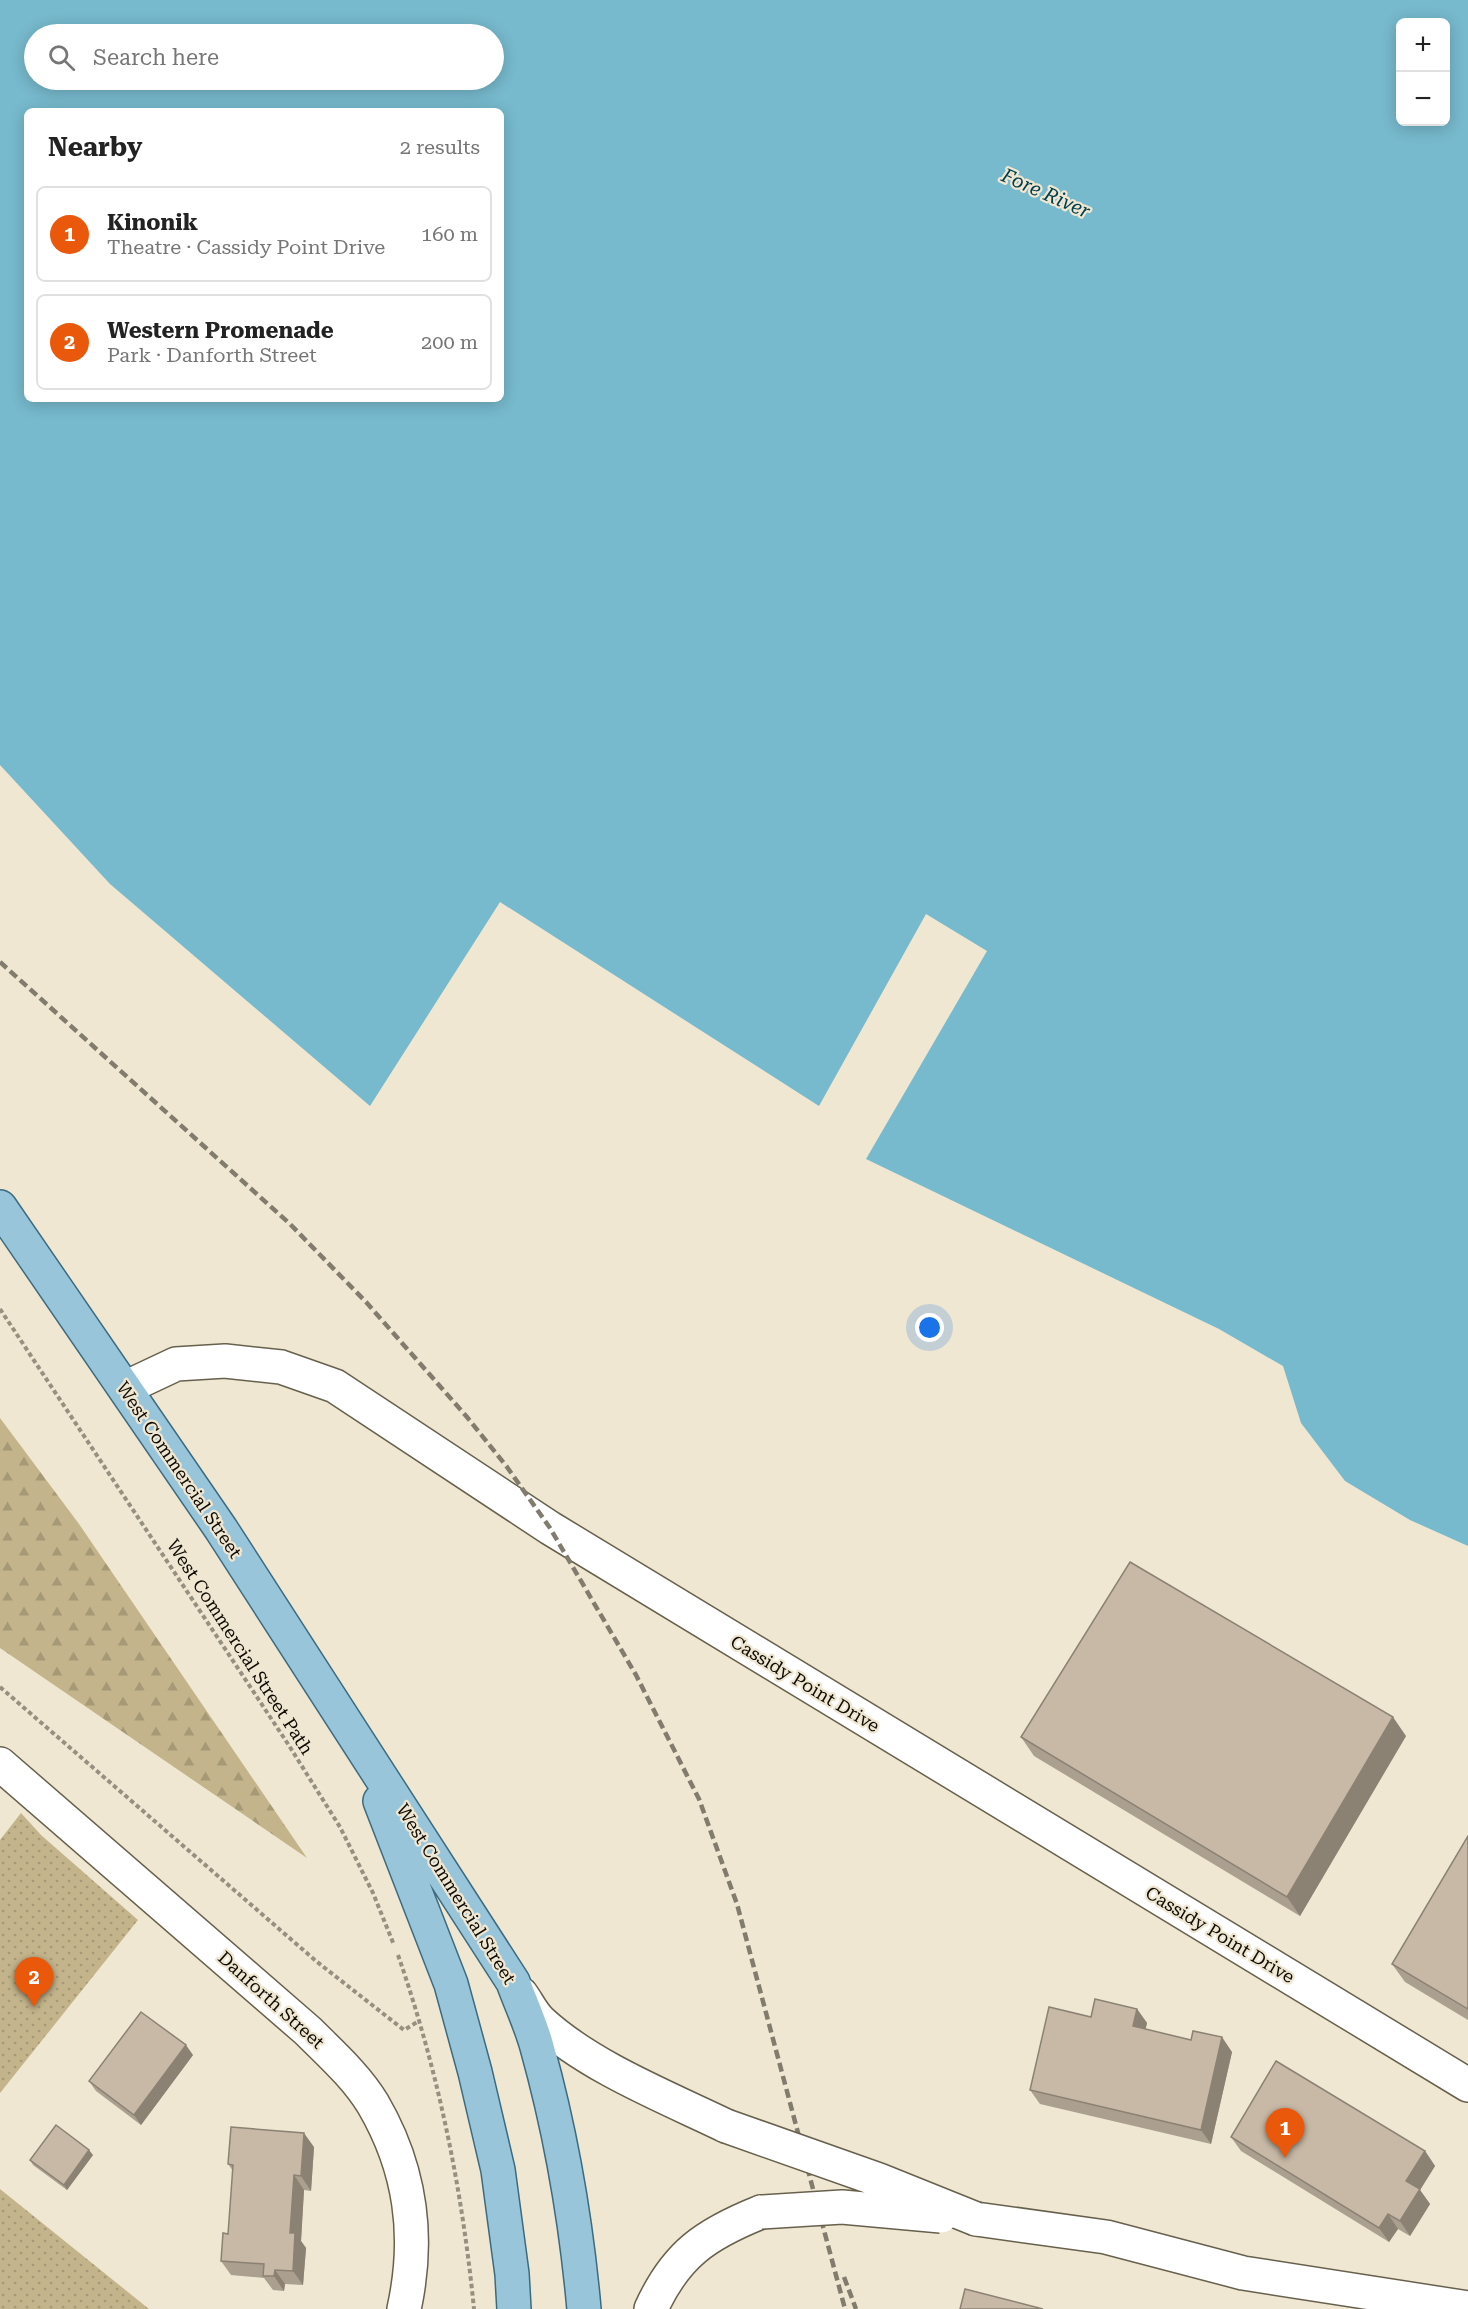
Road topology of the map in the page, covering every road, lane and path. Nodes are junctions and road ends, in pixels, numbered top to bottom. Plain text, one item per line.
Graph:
1 (0, 1207) edge
2 (0, 1309) edge
3 (125, 1388) junction
4 (0, 1687) edge
5 (354, 1735) junction
6 (0, 1764) edge
7 (513, 1982) junction
8 (419, 2021) junction
9 (1468, 2085) edge
10 (976, 2219) junction
11 (1468, 2308) edge
12 (404, 2309) edge
13 (474, 2309) edge
14 (514, 2309) edge
15 (584, 2309) edge
16 (651, 2309) edge

1 - 3 main road, West Commercial Street
2 - 8 path, West Commercial Street Path
3 - 5 main road, West Commercial Street
3 - 9 street, Cassidy Point Drive
4 - 8 path
5 - 7 main road, West Commercial Street
5 - 14 main road, West Commercial Street
6 - 12 street, Danforth Street
7 - 10 street, bridge
7 - 15 main road, West Commercial Street
8 - 13 path, West Commercial Street Path
10 - 11 street
10 - 16 street, bridge

